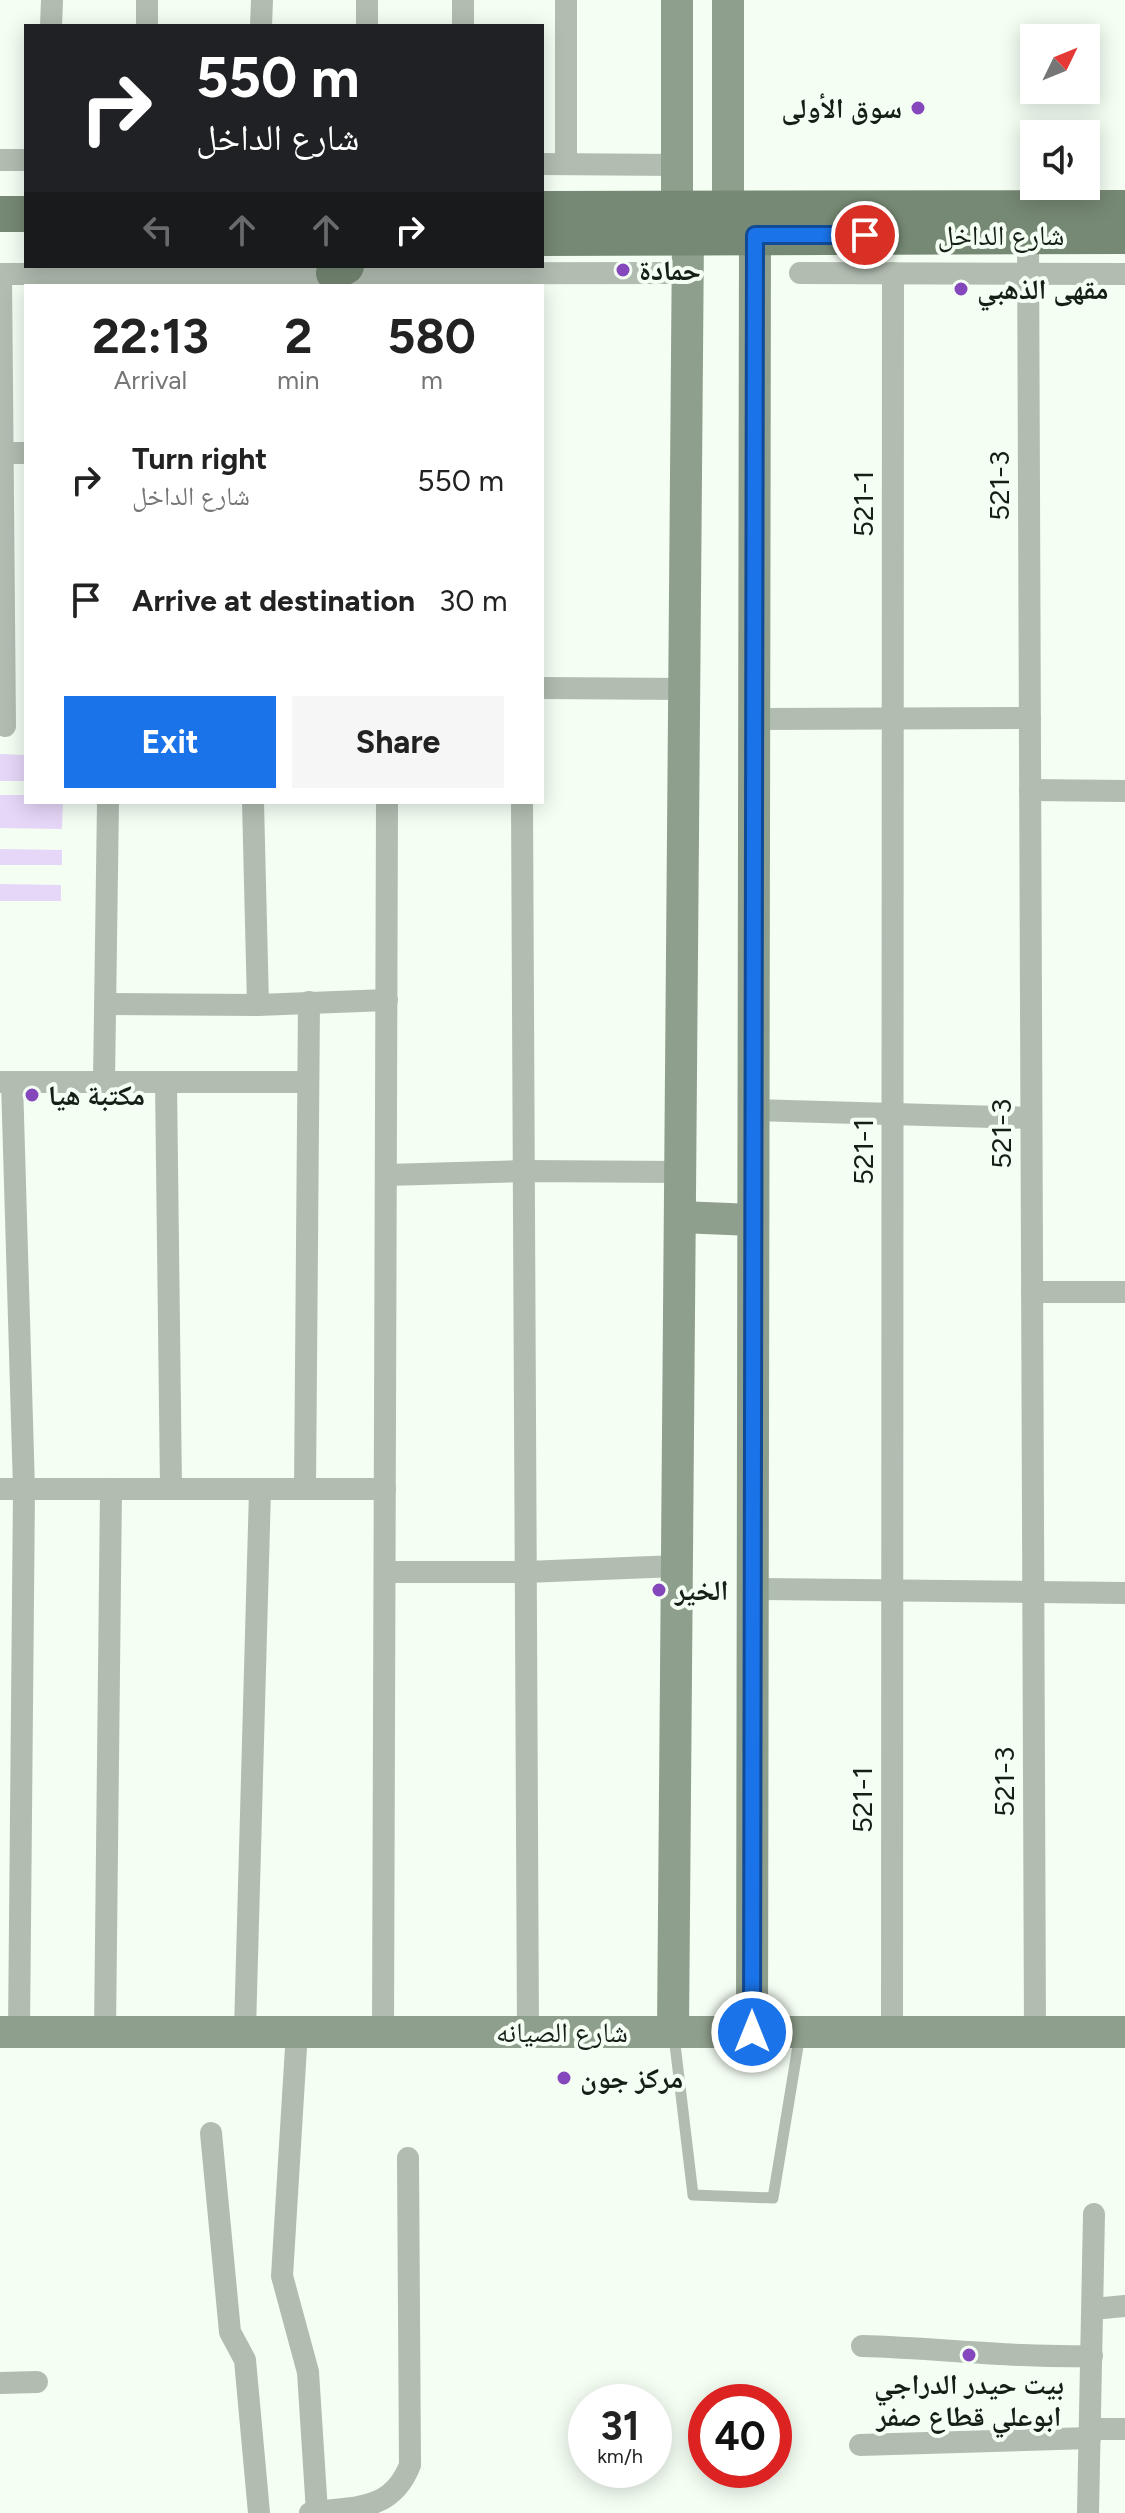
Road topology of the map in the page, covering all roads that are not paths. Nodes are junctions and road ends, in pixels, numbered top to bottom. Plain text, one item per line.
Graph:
1 (52, 0) edge
2 (147, 0) edge
3 (262, 0) edge
4 (367, 0) edge
5 (463, 0) edge
6 (566, 0) edge
7 (677, 0) edge
8 (728, 0) edge
9 (51, 24) edge
10 (147, 24) edge
11 (261, 24) edge
12 (367, 24) edge
13 (463, 24) edge
14 (0, 160) edge
15 (24, 160) edge
16 (544, 164) edge
17 (566, 164) junction
18 (677, 165) junction
19 (728, 208) junction
20 (1125, 208) edge
21 (544, 209) edge
22 (0, 214) edge
23 (24, 214) edge
24 (682, 222) junction
25 (755, 235) junction
26 (1028, 235) junction
27 (1125, 236) edge
28 (0, 238) edge
29 (24, 238) edge
30 (544, 238) edge
31 (340, 270) edge
32 (687, 273) junction
33 (800, 273) dead end
34 (893, 273) junction
35 (1028, 273) junction
36 (0, 274) edge
37 (1125, 274) edge
38 (116, 280) edge
39 (253, 280) edge
40 (390, 280) edge
41 (521, 280) edge
42 (1, 453) edge
43 (24, 453) edge
44 (544, 688) edge
45 (684, 689) junction
46 (893, 718) junction
47 (1030, 718) junction
48 (753, 719) junction
49 (10, 726) edge
50 (1030, 790) junction
51 (1125, 791) edge
52 (108, 804) edge
53 (253, 804) edge
54 (387, 804) edge
55 (522, 804) edge
56 (387, 1000) junction
57 (309, 1002) junction
58 (107, 1004) junction
59 (258, 1005) junction
60 (6, 1082) edge
61 (104, 1082) junction
62 (166, 1082) junction
63 (306, 1082) junction
64 (753, 1110) junction
65 (893, 1115) junction
66 (1031, 1118) junction
67 (524, 1171) junction
68 (680, 1172) junction
69 (386, 1175) junction
70 (680, 1217) junction
71 (753, 1220) junction
72 (1032, 1292) junction
73 (1125, 1292) edge
74 (0, 1489) edge
75 (24, 1489) junction
76 (111, 1489) junction
77 (171, 1489) junction
78 (305, 1489) junction
79 (385, 1489) junction
80 (260, 1490) junction
81 (677, 1566) junction
82 (385, 1572) junction
83 (526, 1572) junction
84 (752, 1589) junction
85 (892, 1591) junction
86 (1033, 1592) junction
87 (1125, 1593) edge
88 (245, 2030) junction
89 (297, 2031) junction
90 (10, 2032) edge
91 (105, 2032) junction
92 (383, 2032) junction
93 (528, 2032) junction
94 (673, 2032) junction
95 (752, 2032) junction
96 (800, 2032) junction
97 (892, 2032) junction
98 (1035, 2032) junction
99 (1125, 2032) edge
100 (211, 2133) dead end
101 (408, 2158) dead end
102 (1094, 2214) dead end
103 (1125, 2306) edge
104 (1093, 2309) junction
105 (862, 2346) dead end
106 (1092, 2356) junction
107 (37, 2382) dead end
108 (0, 2383) edge
109 (1125, 2429) edge
110 (1091, 2434) junction
111 (860, 2445) dead end
112 (314, 2512) edge
113 (259, 2513) edge
114 (1088, 2513) edge

1 - 9 street
2 - 10 street
3 - 11 street
4 - 12 street
5 - 13 street
6 - 17 street
7 - 18 street
8 - 19 street
14 - 15 street
16 - 17 street
17 - 18 street
18 - 24 street
19 - 20 main road, شارع الداخل
19 - 24 main road, شارع الداخل
21 - 24 main road, شارع الداخل
22 - 23 main road
24 - 25 main road, شارع الداخل
24 - 30 main road, شارع الداخل
24 - 32 street
25 - 26 main road, شارع الداخل
25 - 48 street
26 - 27 main road, شارع الداخل
26 - 35 street, 521-3
28 - 29 main road
31 - 39 street
31 - 40 street
32 - 41 street
32 - 45 street
33 - 34 street
34 - 35 street
34 - 46 street, 521-1
35 - 37 street
35 - 47 street, 521-3
36 - 38 street
36 - 42 street
38 - 39 street
40 - 41 street
42 - 43 street
42 - 49 street
44 - 45 street
45 - 68 street
46 - 47 street
46 - 48 street
46 - 65 street, 521-1
47 - 50 street, 521-3
48 - 64 street
50 - 51 street
50 - 66 street, 521-3
52 - 58 street
53 - 59 street
54 - 56 street
55 - 67 street
56 - 57 street
56 - 69 street
57 - 59 street
57 - 63 street
58 - 59 street
58 - 61 street
60 - 61 street
60 - 75 street
61 - 62 street
62 - 63 street
62 - 77 street
63 - 78 street
64 - 65 street
64 - 71 street
65 - 66 street
65 - 85 street, 521-1
66 - 72 street, 521-3
67 - 68 street
67 - 69 street
67 - 83 street
68 - 70 street
69 - 79 street
70 - 71 street
70 - 81 street
71 - 84 street
72 - 73 street
72 - 86 street, 521-3
74 - 75 street
75 - 76 street
75 - 90 street
76 - 77 street
76 - 91 street
77 - 80 street
78 - 79 street
78 - 80 street
79 - 82 street
80 - 88 street
81 - 83 street
81 - 94 street
82 - 83 street
82 - 92 street
83 - 93 street
84 - 85 street
84 - 95 street
85 - 86 street
85 - 97 street, 521-1
86 - 87 street
86 - 98 street, 521-3
88 - 89 street, شارع الصيانه
88 - 91 street, شارع الصيانه
89 - 92 street, شارع الصيانه
89 - 112 street
90 - 91 street, شارع الصيانه
92 - 93 street, شارع الصيانه
93 - 94 street, شارع الصيانه
94 - 95 street, شارع الصيانه
94 - 96 lane
95 - 96 street, شارع الصيانه
96 - 97 street, شارع الصيانه
97 - 98 street, شارع الصيانه
98 - 99 street, شارع الصيانه
100 - 113 street
101 - 112 street
102 - 104 street
103 - 104 street
104 - 106 street
105 - 106 street
106 - 110 street
107 - 108 street
109 - 110 street
110 - 111 street
110 - 114 street

